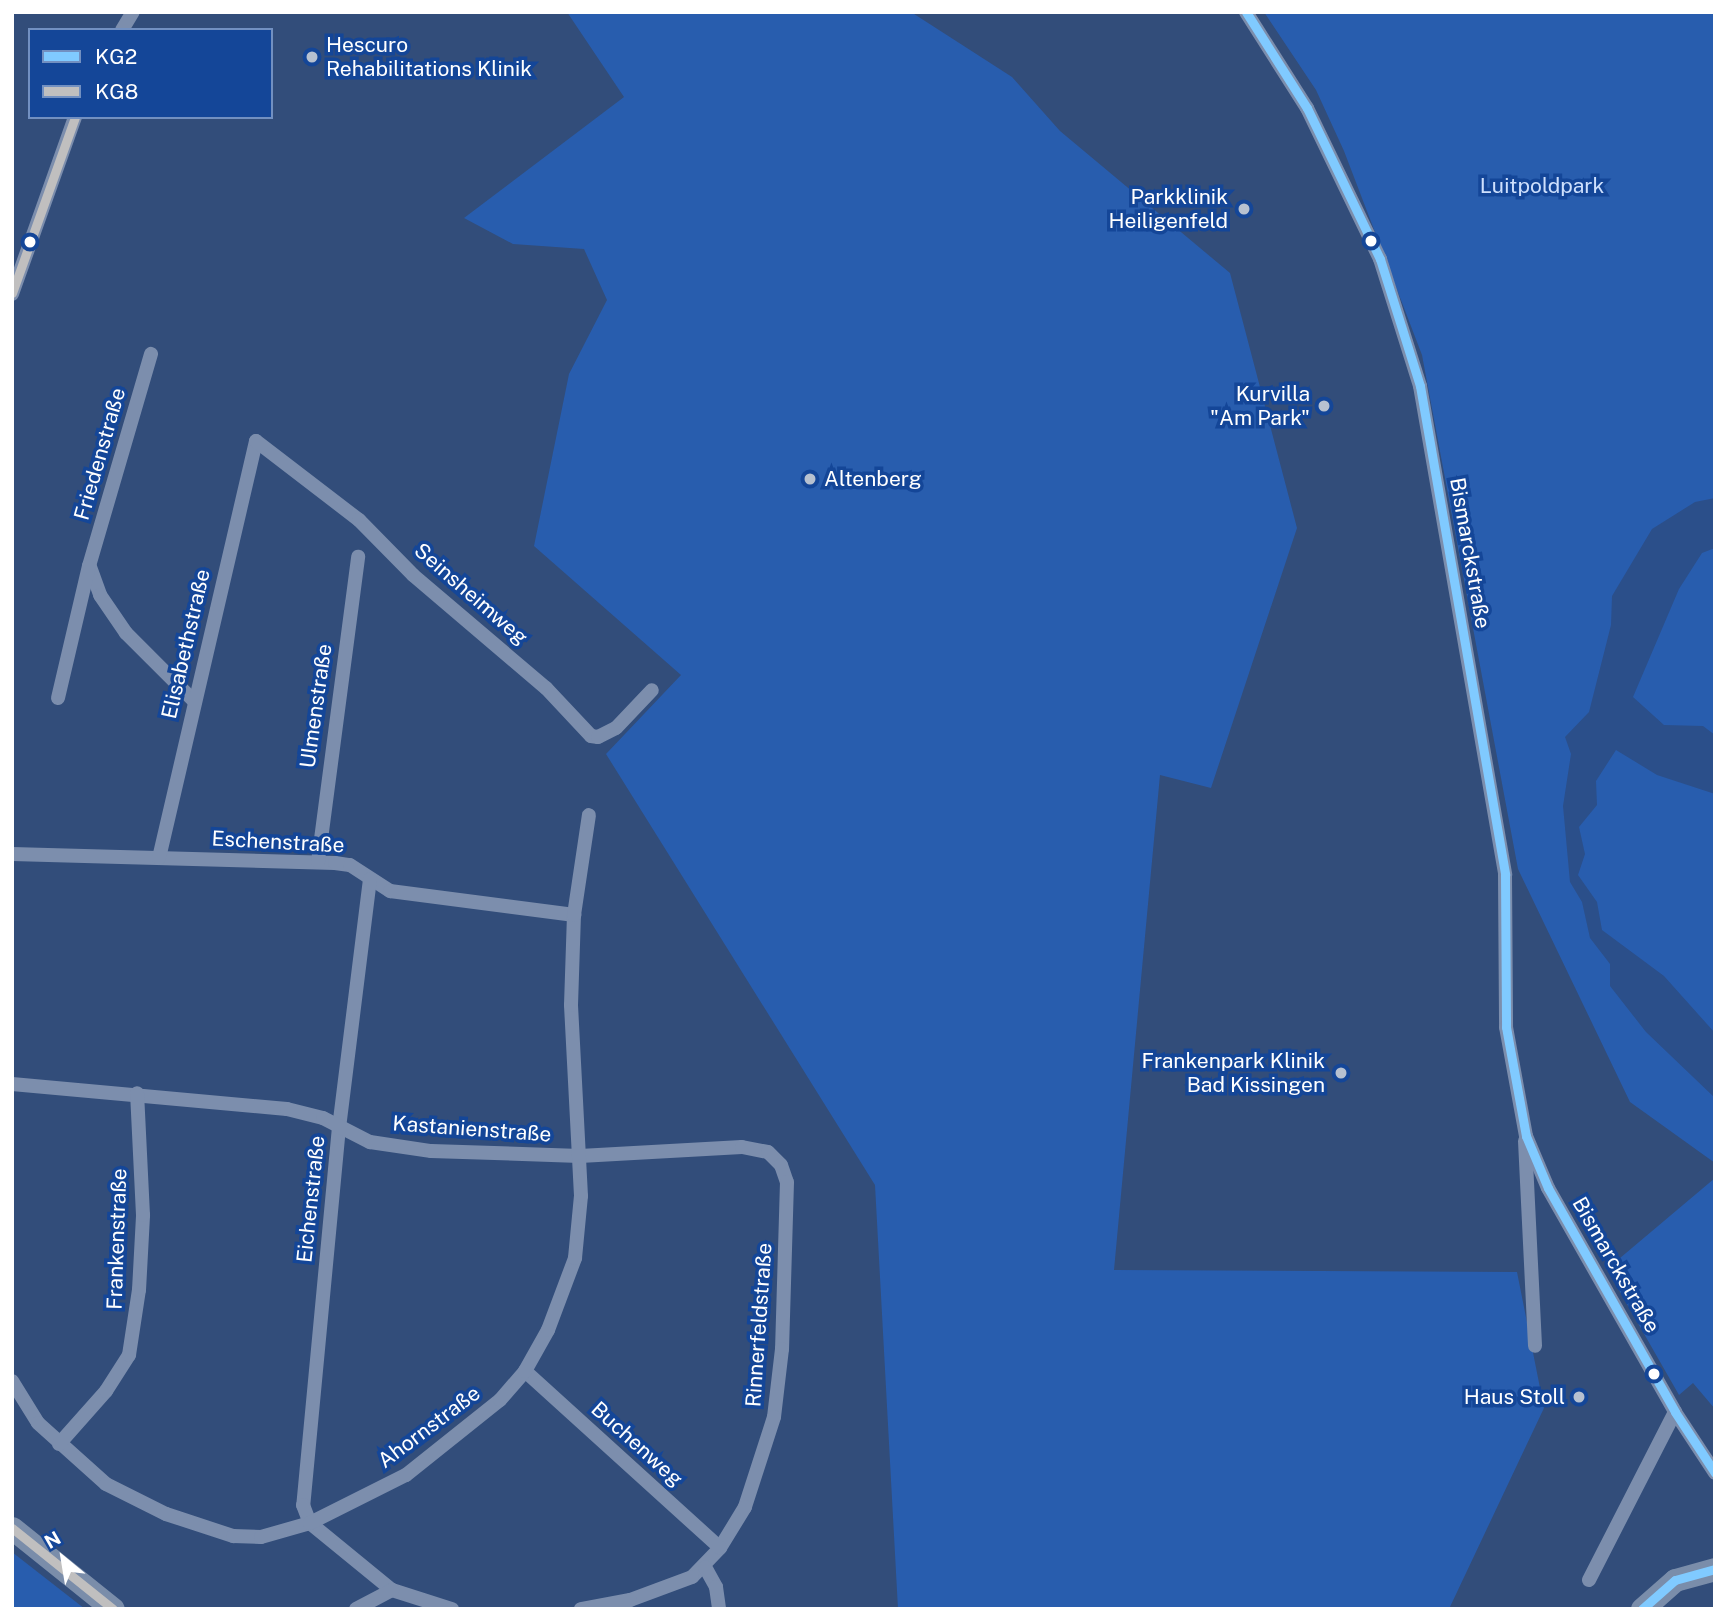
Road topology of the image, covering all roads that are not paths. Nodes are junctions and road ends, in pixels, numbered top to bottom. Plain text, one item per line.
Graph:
1 (133, 12) edge
2 (1246, 12) edge
3 (122, 28) edge
4 (74, 119) edge
5 (12, 294) edge
6 (151, 354) dead end
7 (256, 441) joint
8 (358, 557) dead end
9 (89, 565) junction
10 (652, 691) dead end
11 (58, 698) dead end
12 (194, 701) junction
13 (589, 816) dead end
14 (12, 854) edge
15 (159, 858) junction
16 (317, 862) junction
17 (370, 878) junction
18 (574, 915) junction
19 (12, 1084) edge
20 (137, 1093) junction
21 (339, 1127) junction
22 (1526, 1136) junction
23 (768, 1152) joint
24 (580, 1156) junction
25 (1535, 1346) dead end
26 (525, 1371) junction
27 (12, 1381) edge
28 (1675, 1412) junction
29 (58, 1444) junction
30 (1715, 1473) edge
31 (310, 1523) junction
32 (12, 1528) edge
33 (720, 1548) junction
34 (705, 1567) junction
35 (1715, 1569) edge
36 (1589, 1580) dead end
37 (392, 1590) junction
38 (113, 1609) edge
39 (356, 1609) edge
40 (452, 1609) edge
41 (581, 1609) edge
42 (719, 1609) edge
43 (1642, 1609) edge

1 - 3 street
2 - 22 street, Bismarckstraße
4 - 5 street
6 - 9 street, Friedenstraße
7 - 10 street, Seinsheimweg
7 - 12 street, Elisabethstraße
8 - 16 street, Ulmenstraße
9 - 11 street, Friedenstraße
9 - 12 street
12 - 15 street, Elisabethstraße
13 - 18 street, Ahornstraße
14 - 15 street, Eschenstraße
15 - 16 street, Eschenstraße
16 - 17 street, Eschenstraße
17 - 18 street, Eschenstraße
17 - 21 street, Eichenstraße
18 - 24 street, Ahornstraße
19 - 20 street, Kastanienstraße
20 - 21 street, Kastanienstraße
20 - 29 street, Frankenstraße
21 - 24 street, Kastanienstraße
21 - 31 street, Eichenstraße
22 - 25 street, Bismarckstraße
22 - 28 street, Bismarckstraße
23 - 24 street, Kastanienstraße
23 - 33 street, Rinnerfeldstraße
24 - 26 street, Ahornstraße
26 - 31 street, Ahornstraße
26 - 33 street, Buchenweg
27 - 29 street, Ahornstraße
28 - 30 street, Bismarckstraße
28 - 36 street
29 - 31 street, Ahornstraße
31 - 37 street
32 - 38 main road
33 - 34 street, Rinnerfeldstraße
34 - 41 street, Rinnerfeldstraße
34 - 42 street
35 - 43 main road
37 - 39 street
37 - 40 street

